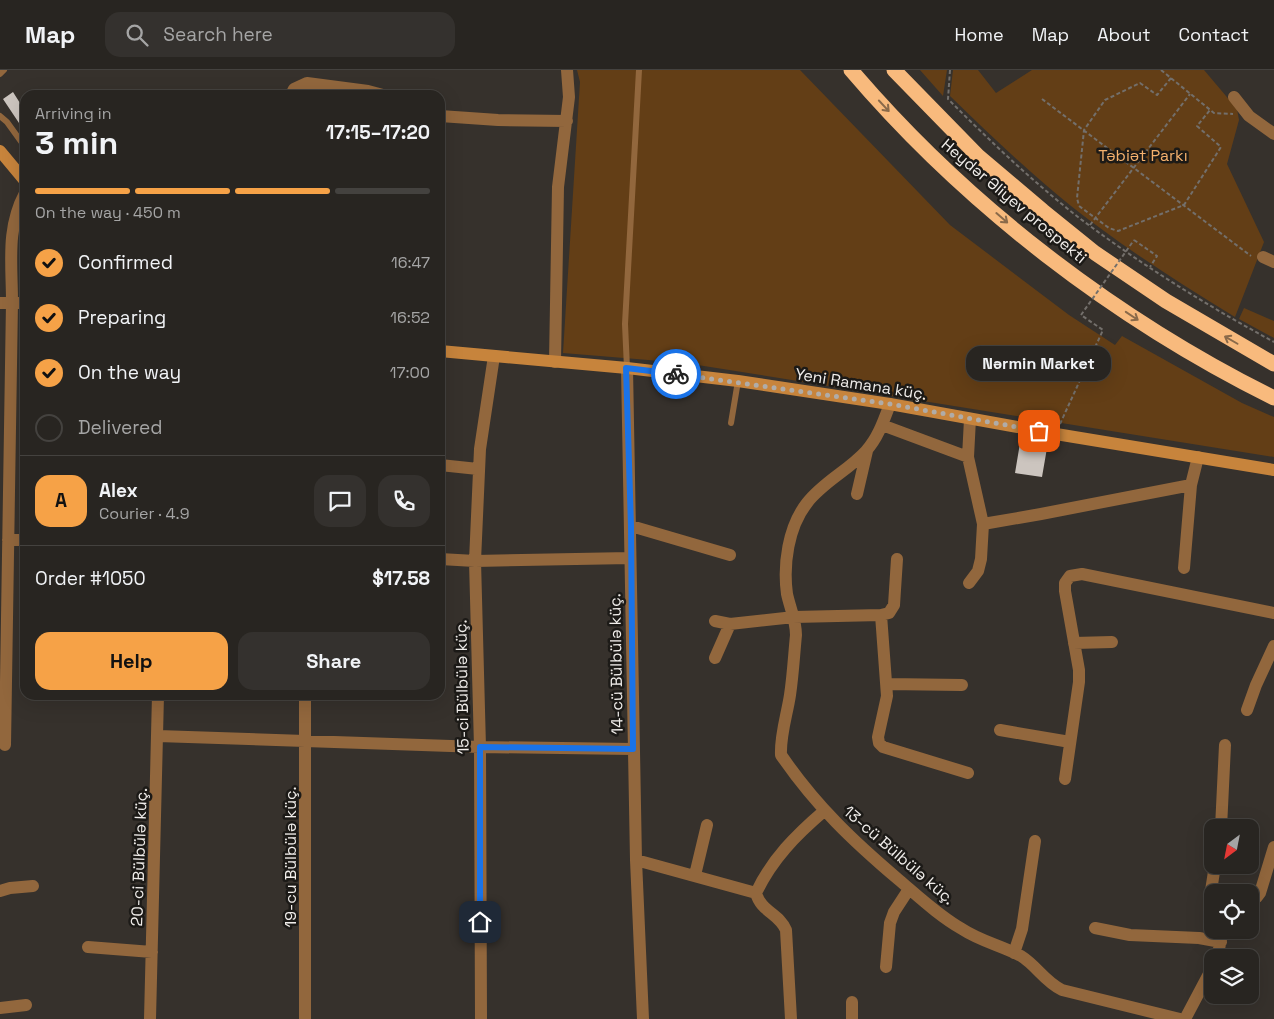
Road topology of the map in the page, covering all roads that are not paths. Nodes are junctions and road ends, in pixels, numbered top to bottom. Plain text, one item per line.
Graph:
1 (4, 70) edge
2 (567, 70) edge
3 (639, 70) edge
4 (851, 70) edge
5 (894, 70) edge
6 (0, 74) edge
7 (294, 90) edge
8 (337, 90) edge
9 (1234, 96) dead end
10 (0, 116) edge
11 (445, 117) edge
12 (567, 121) junction
13 (1273, 131) edge
14 (20, 140) edge
15 (0, 151) edge
16 (20, 175) edge
17 (20, 202) edge
18 (12, 302) edge
19 (445, 351) edge
20 (494, 356) junction
21 (555, 362) junction
22 (1274, 364) edge
23 (626, 368) junction
24 (738, 382) junction
25 (1274, 398) edge
26 (890, 404) junction
27 (970, 419) junction
28 (731, 423) dead end
29 (882, 425) junction
30 (867, 450) junction
31 (968, 457) junction
32 (1198, 457) junction
33 (445, 466) edge
34 (478, 470) junction
35 (1274, 470) edge
36 (1191, 486) junction
37 (857, 494) dead end
38 (983, 524) junction
39 (631, 526) junction
40 (8, 540) junction
41 (20, 540) edge
42 (730, 555) dead end
43 (630, 558) junction
44 (445, 559) edge
45 (897, 559) dead end
46 (475, 561) junction
47 (1184, 568) dead end
48 (969, 583) dead end
49 (1274, 614) edge
50 (882, 615) junction
51 (794, 617) junction
52 (715, 621) dead end
53 (730, 624) junction
54 (1074, 642) junction
55 (1112, 642) dead end
56 (1274, 646) edge
57 (715, 658) dead end
58 (887, 684) junction
59 (962, 686) dead end
60 (158, 700) edge
61 (305, 700) edge
62 (1247, 710) dead end
63 (1000, 730) dead end
64 (158, 736) junction
65 (306, 741) junction
66 (1070, 742) junction
67 (5, 744) dead end
68 (1225, 745) dead end
69 (480, 747) junction
70 (633, 749) junction
71 (968, 773) dead end
72 (1065, 779) dead end
73 (824, 811) junction
74 (1221, 819) edge
75 (707, 825) dead end
76 (1035, 841) dead end
77 (1274, 847) edge
78 (636, 860) junction
79 (695, 875) junction
80 (33, 886) dead end
81 (909, 889) junction
82 (0, 891) edge
83 (756, 893) junction
84 (1259, 894) edge
85 (1095, 928) dead end
86 (1204, 938) edge
87 (88, 947) dead end
88 (152, 952) junction
89 (1014, 953) junction
90 (886, 967) dead end
91 (1204, 983) edge
92 (852, 1002) dead end
93 (26, 1005) dead end
94 (0, 1008) edge
95 (150, 1019) edge
96 (306, 1019) edge
97 (481, 1019) edge
98 (643, 1019) edge
99 (791, 1019) edge
100 (852, 1019) edge
101 (1180, 1019) edge
102 (1185, 1019) edge

1 - 6 lane
2 - 12 street
3 - 23 lane
4 -> 25 highway, Heydər Əliyev prospekti
22 -> 5 highway, Heydər Əliyev prospekti
7 - 8 street
9 - 13 street
10 - 14 lane
11 - 12 street
12 - 21 street
15 - 16 street
17 - 18 street
18 - 40 street
19 - 20 street, Yeni Ramana küç.
20 - 21 street, Yeni Ramana küç.
20 - 34 street, 15-ci Bülbülə küç.
21 - 23 street, Yeni Ramana küç.
23 - 24 street, Yeni Ramana küç.
23 - 39 street, 14-cü Bülbülə küç.
24 - 26 street, Yeni Ramana küç.
24 - 28 lane
26 - 27 street, Yeni Ramana küç.
26 - 29 street, 13-cü Bülbülə küç.
27 - 31 street
27 - 32 street, Yeni Ramana küç.
29 - 30 street, 13-cü Bülbülə küç.
29 - 31 street
30 - 37 street
30 - 51 street, 13-cü Bülbülə küç.
31 - 38 street
32 - 35 street, Yeni Ramana küç.
32 - 36 street
33 - 34 street
34 - 46 street, 15-ci Bülbülə küç.
36 - 38 street
36 - 47 street
38 - 48 street
39 - 42 street
39 - 43 street, 14-cü Bülbülə küç.
40 - 41 street
40 - 67 street
43 - 46 street
43 - 70 street, 14-cü Bülbülə küç.
44 - 46 street
45 - 50 street
46 - 69 street, 15-ci Bülbülə küç.
49 - 54 street
50 - 51 street
50 - 58 street
51 - 53 street
51 - 73 street, 13-cü Bülbülə küç.
52 - 53 street
53 - 57 street
54 - 55 street
54 - 66 street
56 - 62 street
58 - 59 street
58 - 71 street
60 - 64 street, 20-ci Bülbülə küç.
61 - 65 street, 19-cu Bülbülə küç.
63 - 66 street
64 - 65 street
64 - 88 street, 20-ci Bülbülə küç.
65 - 69 street
65 - 96 street, 19-cu Bülbülə küç.
66 - 72 street
68 - 74 street
69 - 70 street
69 - 97 street, 15-ci Bülbülə küç.
70 - 78 street, 14-cü Bülbülə küç.
73 - 81 street, 13-cü Bülbülə küç.
73 - 83 street
75 - 79 street
76 - 89 street
77 - 84 street
78 - 79 street
78 - 98 street, 14-cü Bülbülə küç.
79 - 83 street
80 - 82 street
81 - 89 street, 13-cü Bülbülə küç.
81 - 90 street
83 - 99 street
85 - 86 street
87 - 88 street
88 - 95 street, 20-ci Bülbülə küç.
89 - 101 street, 13-cü Bülbülə küç.
91 - 102 street
92 - 100 street
93 - 94 street

